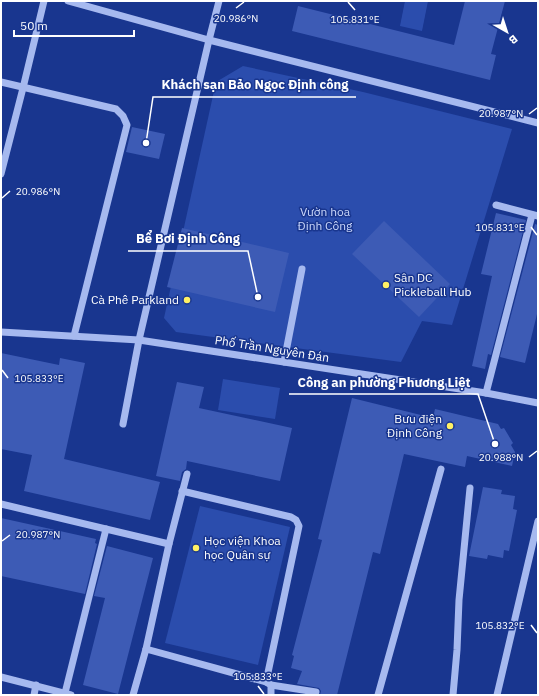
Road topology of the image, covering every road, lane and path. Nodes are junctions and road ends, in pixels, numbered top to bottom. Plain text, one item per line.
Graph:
1 (44, 1) edge
2 (68, 1) edge
3 (219, 1) edge
4 (209, 40) junction
5 (1, 82) edge
6 (23, 88) junction
7 (538, 123) edge
8 (1, 174) edge
9 (496, 205) dead end
10 (535, 215) edge
11 (302, 269) dead end
12 (1, 332) edge
13 (74, 336) junction
14 (139, 340) junction
15 (284, 362) junction
16 (486, 393) junction
17 (538, 403) edge
18 (123, 424) dead end
19 (441, 469) dead end
20 (187, 474) dead end
21 (470, 488) dead end
22 (182, 491) junction
23 (1, 504) edge
24 (538, 520) edge
25 (106, 529) junction
26 (169, 544) junction
27 (146, 649) junction
28 (1, 677) edge
29 (268, 684) junction
30 (36, 686) junction
31 (316, 692) dead end
32 (68, 694) edge
33 (34, 695) edge
34 (133, 695) edge
35 (271, 695) edge
36 (378, 695) edge
37 (453, 695) edge
38 (497, 695) edge

1 - 6 street
2 - 4 street
3 - 4 street
4 - 7 street
4 - 14 street
5 - 6 street
6 - 8 street
6 - 13 street
9 - 10 street
10 - 16 street
11 - 15 street
12 - 13 street, Phố Trần Nguyên Đán
13 - 14 street, Phố Trần Nguyên Đán
14 - 15 street, Phố Trần Nguyên Đán
14 - 18 street
15 - 16 street, Phố Trần Nguyên Đán
16 - 17 street, Phố Trần Nguyên Đán
19 - 36 street
20 - 22 street
21 - 37 street
22 - 26 street
22 - 29 street
23 - 25 street
24 - 38 street
25 - 26 street
25 - 32 street
26 - 27 street
27 - 29 street
27 - 34 street
28 - 30 street
29 - 31 street
29 - 35 street
30 - 32 street
30 - 33 street

